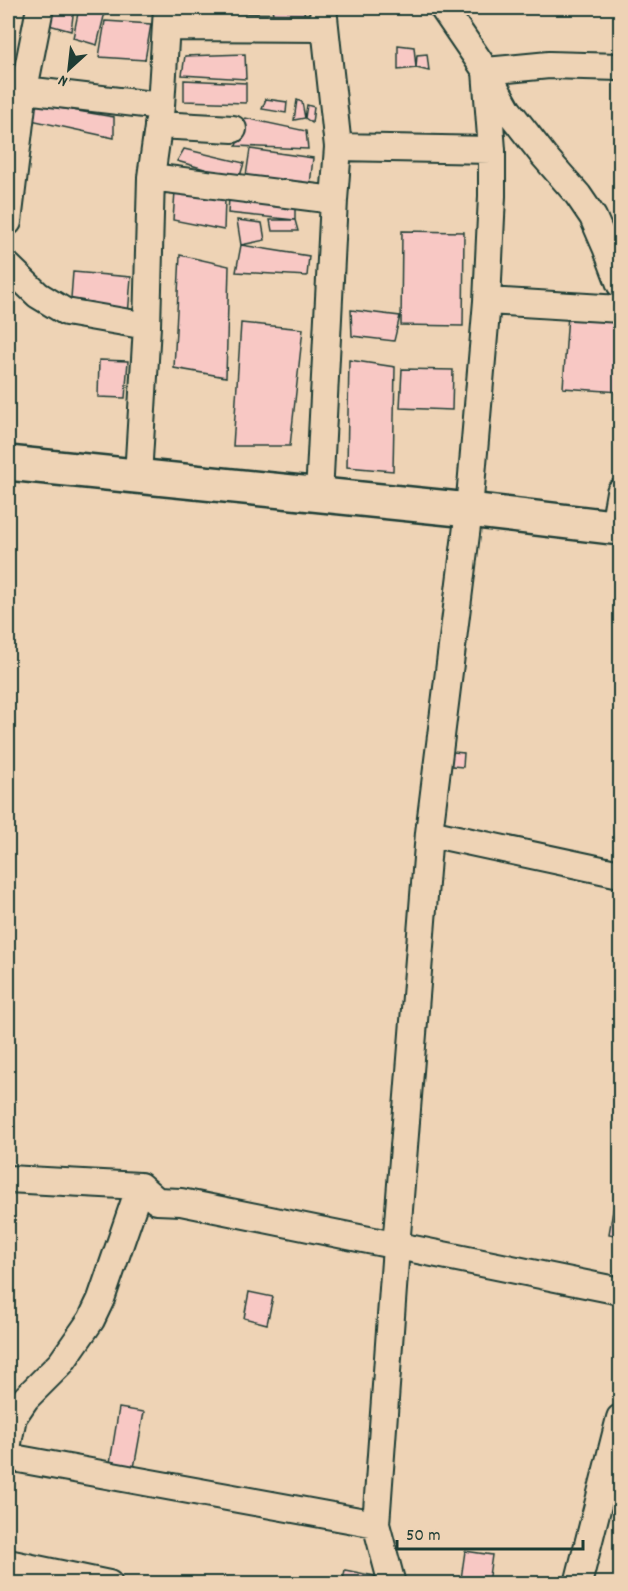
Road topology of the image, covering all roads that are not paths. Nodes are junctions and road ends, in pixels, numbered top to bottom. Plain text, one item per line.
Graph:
1 (40, 8) edge
2 (443, 8) edge
3 (166, 17) edge
4 (324, 18) edge
5 (621, 68) edge
6 (486, 71) junction
7 (16, 88) edge
8 (160, 116) junction
9 (234, 129) dead end
10 (338, 147) junction
11 (492, 150) junction
12 (152, 177) junction
13 (334, 200) junction
14 (8, 222) edge
15 (8, 267) edge
16 (621, 285) edge
17 (487, 301) junction
18 (621, 309) edge
19 (147, 326) junction
20 (8, 463) edge
21 (138, 476) junction
22 (621, 492) edge
23 (319, 495) junction
24 (469, 510) junction
25 (617, 528) edge
26 (429, 833) junction
27 (621, 874) edge
28 (8, 1179) edge
29 (140, 1186) junction
30 (396, 1247) junction
31 (621, 1291) edge
32 (621, 1418) edge
33 (8, 1443) edge
34 (8, 1457) edge
35 (376, 1524) junction
36 (8, 1563) edge
37 (109, 1584) edge
38 (392, 1584) edge
39 (578, 1584) edge

1 - 7 street
2 - 6 street
3 - 4 street
3 - 8 street
4 - 10 street
5 - 6 street
6 - 11 street
6 - 16 street
7 - 8 street
7 - 14 street
8 - 9 street
8 - 12 street
10 - 11 street
10 - 13 street
11 - 17 street
12 - 13 street
12 - 19 street
13 - 23 street
15 - 19 street
17 - 18 street
17 - 24 street
19 - 21 street
20 - 21 street
21 - 23 street
22 - 25 street
23 - 24 street
24 - 25 street
24 - 26 street
26 - 27 street
26 - 30 street
28 - 29 street
29 - 30 street
29 - 33 street
30 - 31 street
30 - 35 street
32 - 39 street
34 - 35 street
35 - 38 street
36 - 37 street

